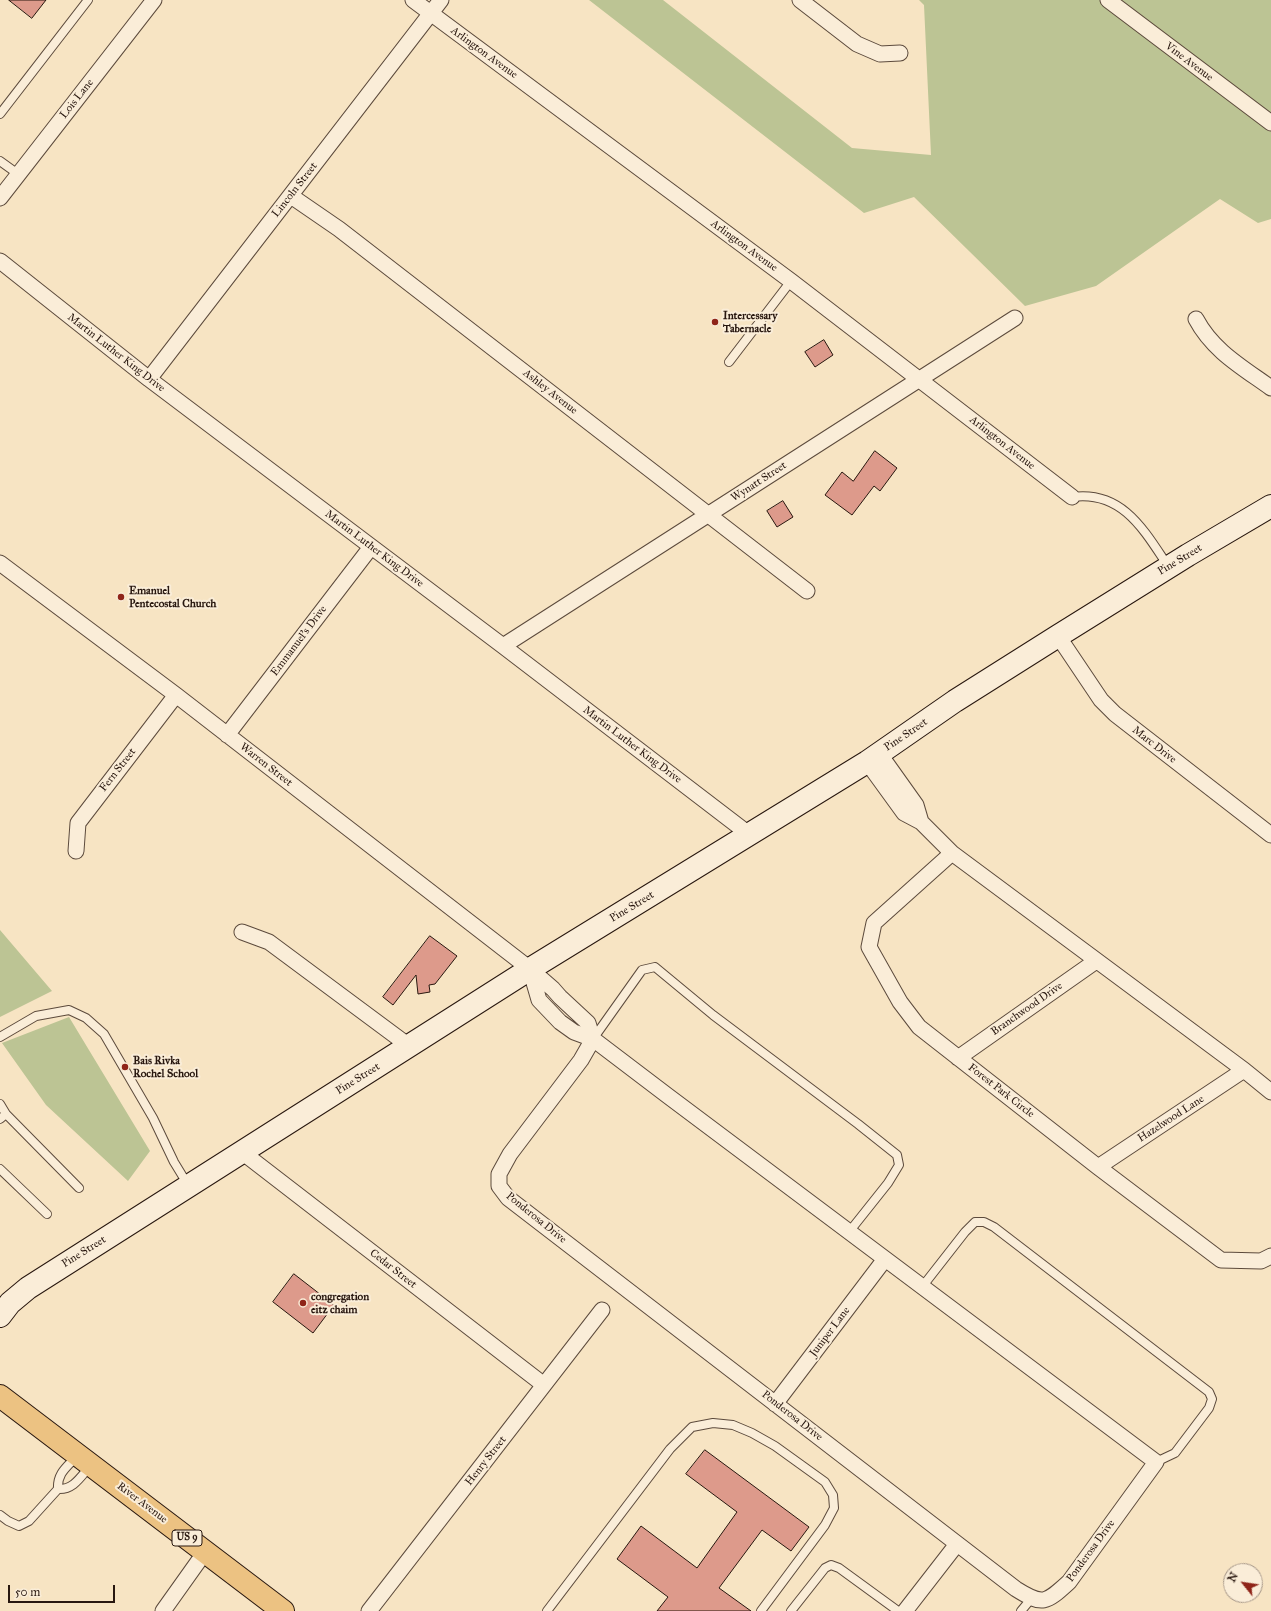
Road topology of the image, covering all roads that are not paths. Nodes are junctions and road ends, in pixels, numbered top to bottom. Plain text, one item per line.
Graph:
1 (88, 0) edge
2 (413, 0) edge
3 (441, 0) edge
4 (800, 0) edge
5 (1108, 0) edge
6 (149, 2) edge
7 (430, 14) junction
8 (900, 54) dead end
9 (0, 114) edge
10 (1271, 123) edge
11 (0, 161) edge
12 (18, 174) junction
13 (291, 196) junction
14 (0, 198) edge
15 (0, 261) edge
16 (791, 281) junction
17 (1015, 318) dead end
18 (1196, 319) dead end
19 (730, 362) dead end
20 (149, 379) junction
21 (919, 380) junction
22 (1271, 388) edge
23 (1072, 497) joint
24 (1271, 506) edge
25 (708, 515) junction
26 (371, 547) junction
27 (0, 563) edge
28 (1168, 567) junction
29 (807, 591) dead end
30 (1058, 636) junction
31 (503, 646) junction
32 (176, 695) junction
33 (227, 735) junction
34 (873, 757) junction
35 (750, 835) junction
36 (1271, 835) edge
37 (76, 851) dead end
38 (952, 853) junction
39 (242, 932) dead end
40 (1096, 961) junction
41 (530, 969) junction
42 (0, 1037) edge
43 (593, 1038) junction
44 (409, 1046) junction
45 (958, 1058) junction
46 (1244, 1070) junction
47 (1271, 1092) edge
48 (0, 1104) edge
49 (3, 1117) edge
50 (242, 1152) junction
51 (1098, 1167) junction
52 (0, 1169) edge
53 (188, 1187) junction
54 (79, 1188) dead end
55 (47, 1214) dead end
56 (849, 1232) junction
57 (1271, 1256) edge
58 (885, 1259) junction
59 (922, 1287) junction
60 (602, 1310) dead end
61 (0, 1316) edge
62 (544, 1385) junction
63 (0, 1396) edge
64 (776, 1404) junction
65 (84, 1459) junction
66 (1156, 1462) junction
67 (58, 1489) junction
68 (0, 1514) edge
69 (957, 1544) junction
70 (205, 1552) junction
71 (1031, 1599) junction
72 (163, 1611) edge
73 (283, 1611) edge
74 (369, 1611) edge
75 (547, 1611) edge
76 (761, 1611) edge
77 (791, 1611) edge
78 (898, 1611) edge
79 (906, 1611) edge
80 (1020, 1611) edge

1 - 9 lane
2 - 7 street, Arlington Avenue
3 - 7 street, Lincoln Street
4 - 8 street
5 - 10 street, Vine Avenue
6 - 12 street, Lois Lane
7 - 13 street, Lincoln Street
7 - 16 street, Arlington Avenue
11 - 12 lane
12 - 14 street, Lois Lane
13 - 20 street, Lincoln Street
13 - 25 street, Ashley Avenue
15 - 20 street, Martin Luther King Drive
16 - 19 lane
16 - 21 street, Arlington Avenue
17 - 21 street, Wynatt Street
18 - 22 street
20 - 26 street, Martin Luther King Drive
21 - 23 street, Arlington Avenue
21 - 25 street, Wynatt Street
23 - 28 lane
24 - 28 street, Pine Street
25 - 29 street, Ashley Avenue
25 - 31 street, Wynatt Street
26 - 31 street, Martin Luther King Drive
26 - 33 street, Emmanuel's Drive
27 - 32 street, Warren Street
28 - 30 street, Pine Street
30 - 34 street, Pine Street
30 - 36 street, Marc Drive
31 - 35 street, Martin Luther King Drive
32 - 33 street, Warren Street
32 - 37 street, Fern Street
33 - 41 street, Warren Street
34 - 35 street, Pine Street
34 - 38 street
35 - 41 street, Pine Street
38 - 40 street
38 - 45 street, Forest Park Circle
39 - 44 street
40 - 45 street, Branchwood Drive
40 - 46 street
41 - 43 street
41 - 44 street, Pine Street
42 - 53 lane
43 - 56 street
43 - 56 lane
43 - 64 street, Ponderosa Drive
44 - 50 street, Pine Street
45 - 51 street, Forest Park Circle
46 - 47 street
46 - 51 street, Hazelwood Lane
48 - 49 lane
49 - 54 lane
50 - 53 street, Pine Street
50 - 62 street, Cedar Street
51 - 57 street, Forest Park Circle
52 - 55 lane
53 - 61 street, Pine Street
56 - 58 street
58 - 59 street
58 - 64 street, Juniper Lane
59 - 66 street
59 - 66 lane
60 - 62 street, Henry Street
62 - 74 street, Henry Street
63 - 65 highway, River Avenue / US 9
64 - 69 street, Ponderosa Drive
65 - 67 lane
65 - 67 lane
65 - 70 highway, River Avenue / US 9
66 - 71 street, Ponderosa Drive
67 - 68 lane
69 - 71 street, Ponderosa Drive
69 - 79 street
70 - 72 street
70 - 73 highway, River Avenue / US 9
71 - 80 lane
75 - 76 lane
77 - 78 lane

